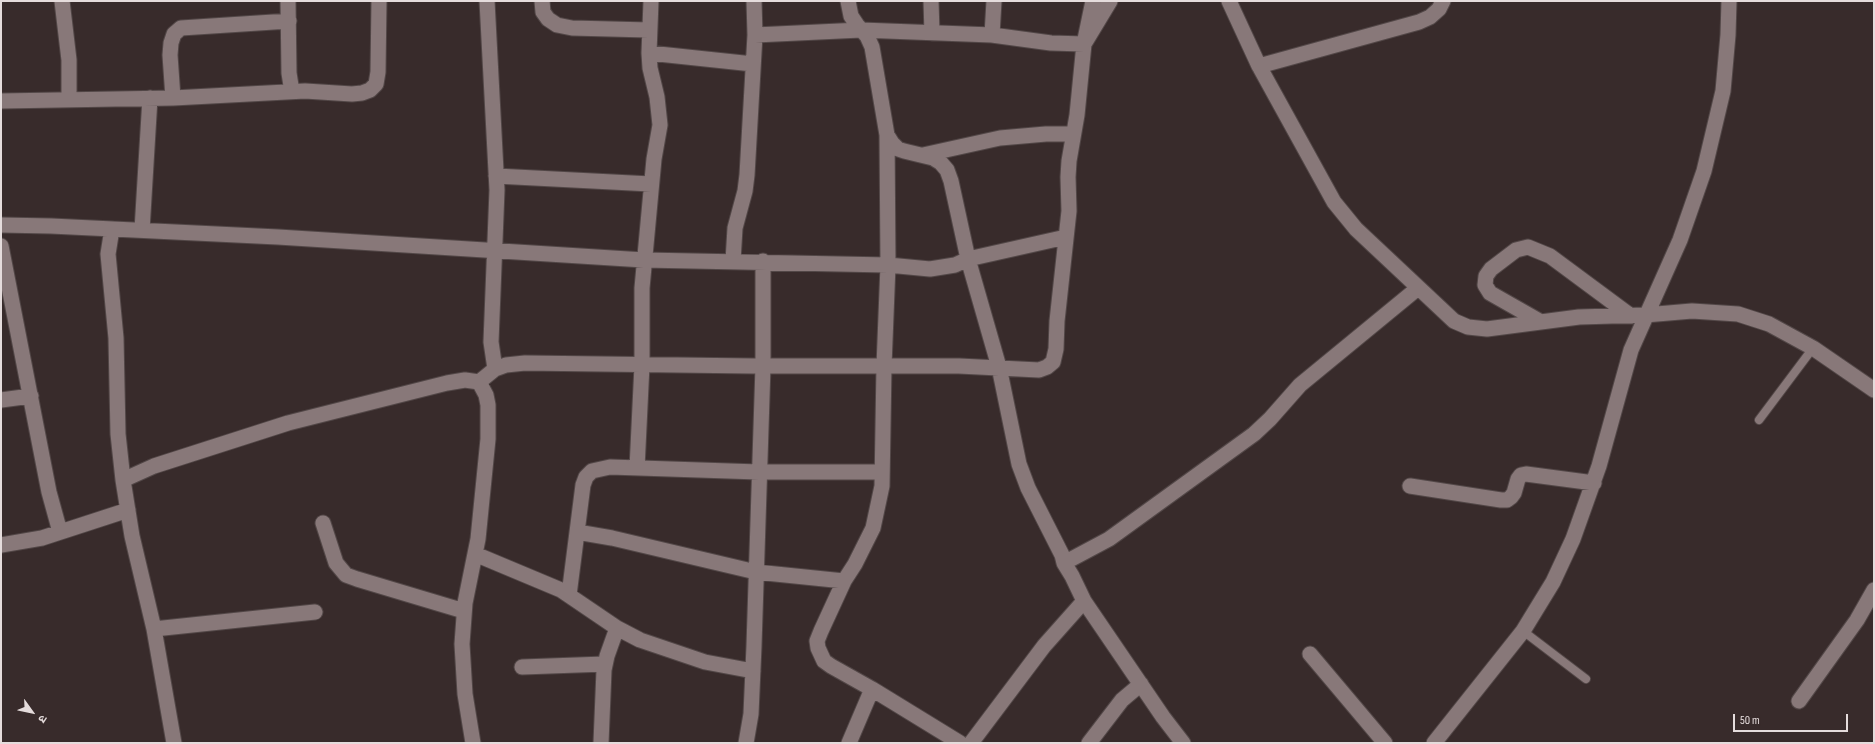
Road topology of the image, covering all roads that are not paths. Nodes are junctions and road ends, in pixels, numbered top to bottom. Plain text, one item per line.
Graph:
1 (62, 1) edge
2 (288, 1) edge
3 (379, 1) edge
4 (487, 1) edge
5 (542, 1) edge
6 (651, 1) edge
7 (754, 1) edge
8 (848, 1) edge
9 (931, 1) edge
10 (994, 1) edge
11 (1093, 1) edge
12 (1110, 1) edge
13 (1229, 1) edge
14 (1443, 1) edge
15 (1729, 1) edge
16 (289, 21) junction
17 (650, 30) junction
18 (861, 30) junction
19 (932, 33) junction
20 (755, 35) junction
21 (992, 35) junction
22 (1084, 44) junction
23 (649, 53) junction
24 (754, 64) junction
25 (1259, 66) junction
26 (292, 92) junction
27 (150, 98) junction
28 (173, 98) junction
29 (69, 99) junction
30 (1, 101) edge
31 (1073, 134) junction
32 (887, 135) junction
33 (923, 156) junction
34 (496, 176) junction
35 (651, 184) junction
36 (1, 225) edge
37 (112, 229) junction
38 (142, 230) junction
39 (1066, 237) junction
40 (1, 246) edge
41 (495, 250) junction
42 (644, 260) junction
43 (968, 260) junction
44 (733, 261) junction
45 (763, 261) junction
46 (888, 265) junction
47 (1418, 288) junction
48 (1638, 315) junction
49 (1541, 322) junction
50 (1813, 348) junction
51 (642, 364) junction
52 (763, 366) junction
53 (884, 366) junction
54 (999, 367) junction
55 (495, 369) junction
56 (479, 382) junction
57 (1874, 390) edge
58 (31, 396) junction
59 (1, 400) edge
60 (1759, 420) dead end
61 (637, 468) junction
62 (759, 472) junction
63 (882, 472) junction
64 (123, 480) junction
65 (1594, 482) junction
66 (1410, 486) dead end
67 (128, 510) junction
68 (323, 523) dead end
69 (60, 532) junction
70 (577, 532) junction
71 (1, 545) edge
72 (474, 554) junction
73 (1064, 563) junction
74 (756, 572) junction
75 (844, 581) junction
76 (1874, 590) edge
77 (569, 595) junction
78 (1084, 601) junction
79 (464, 611) junction
80 (315, 612) dead end
81 (617, 628) junction
82 (154, 629) junction
83 (1523, 631) junction
84 (1310, 654) dead end
85 (605, 664) junction
86 (522, 666) dead end
87 (753, 671) junction
88 (1586, 679) dead end
89 (1141, 684) junction
90 (872, 689) junction
91 (1799, 701) dead end
92 (174, 743) edge
93 (473, 743) edge
94 (601, 743) edge
95 (746, 743) edge
96 (849, 743) edge
97 (960, 743) edge
98 (971, 743) edge
99 (1089, 743) edge
100 (1184, 743) edge
101 (1386, 743) edge
102 (1434, 743) edge

1 - 29 street
2 - 16 street
3 - 26 street
4 - 34 street
5 - 17 street
6 - 17 street
7 - 20 street
8 - 18 street
9 - 19 street
10 - 21 street
11 - 22 street
12 - 22 street
13 - 25 street
14 - 25 street
15 - 48 street
16 - 26 street
16 - 28 street
17 - 23 street
18 - 19 street
18 - 20 street
18 - 32 street
19 - 21 street
20 - 24 street
21 - 22 street
22 - 31 street
23 - 24 street
23 - 35 street
24 - 44 street
25 - 47 street
26 - 28 street
27 - 28 street
27 - 29 street
27 - 38 street
29 - 30 street
31 - 33 street
31 - 39 street
32 - 33 street
32 - 46 street
33 - 43 street
34 - 35 street
34 - 41 street
35 - 42 street
36 - 37 street
37 - 38 street
37 - 64 street
38 - 41 street
39 - 43 street
39 - 54 street
40 - 58 street
41 - 42 street
41 - 55 street
42 - 44 street
42 - 51 street
43 - 46 street
43 - 54 street
44 - 45 street
45 - 46 street
45 - 52 street
46 - 53 street
47 - 49 street
47 - 73 street
48 - 49 street
48 - 49 street
48 - 50 street
48 - 65 street
50 - 57 street
50 - 60 lane
51 - 52 street
51 - 55 street
51 - 61 street
52 - 53 street
52 - 62 street
53 - 54 street
53 - 63 street
54 - 73 street
55 - 56 street
56 - 64 street
56 - 72 street
58 - 59 street
58 - 69 street
61 - 62 street
61 - 70 street
62 - 63 street
62 - 74 street
63 - 75 street
64 - 67 street
65 - 66 street
65 - 83 street
67 - 69 street
67 - 82 street
68 - 79 street
69 - 71 street
70 - 74 street
70 - 77 street
72 - 77 street
72 - 79 street
73 - 78 street
74 - 75 street
74 - 87 street
75 - 90 street
76 - 91 street
77 - 81 street
78 - 89 street
78 - 98 street
79 - 93 street
80 - 82 street
81 - 85 street
81 - 87 street
82 - 92 street
83 - 88 lane
83 - 102 street
84 - 101 street
85 - 86 street
85 - 94 street
87 - 95 street
89 - 99 street
89 - 100 street
90 - 96 street
90 - 97 street

